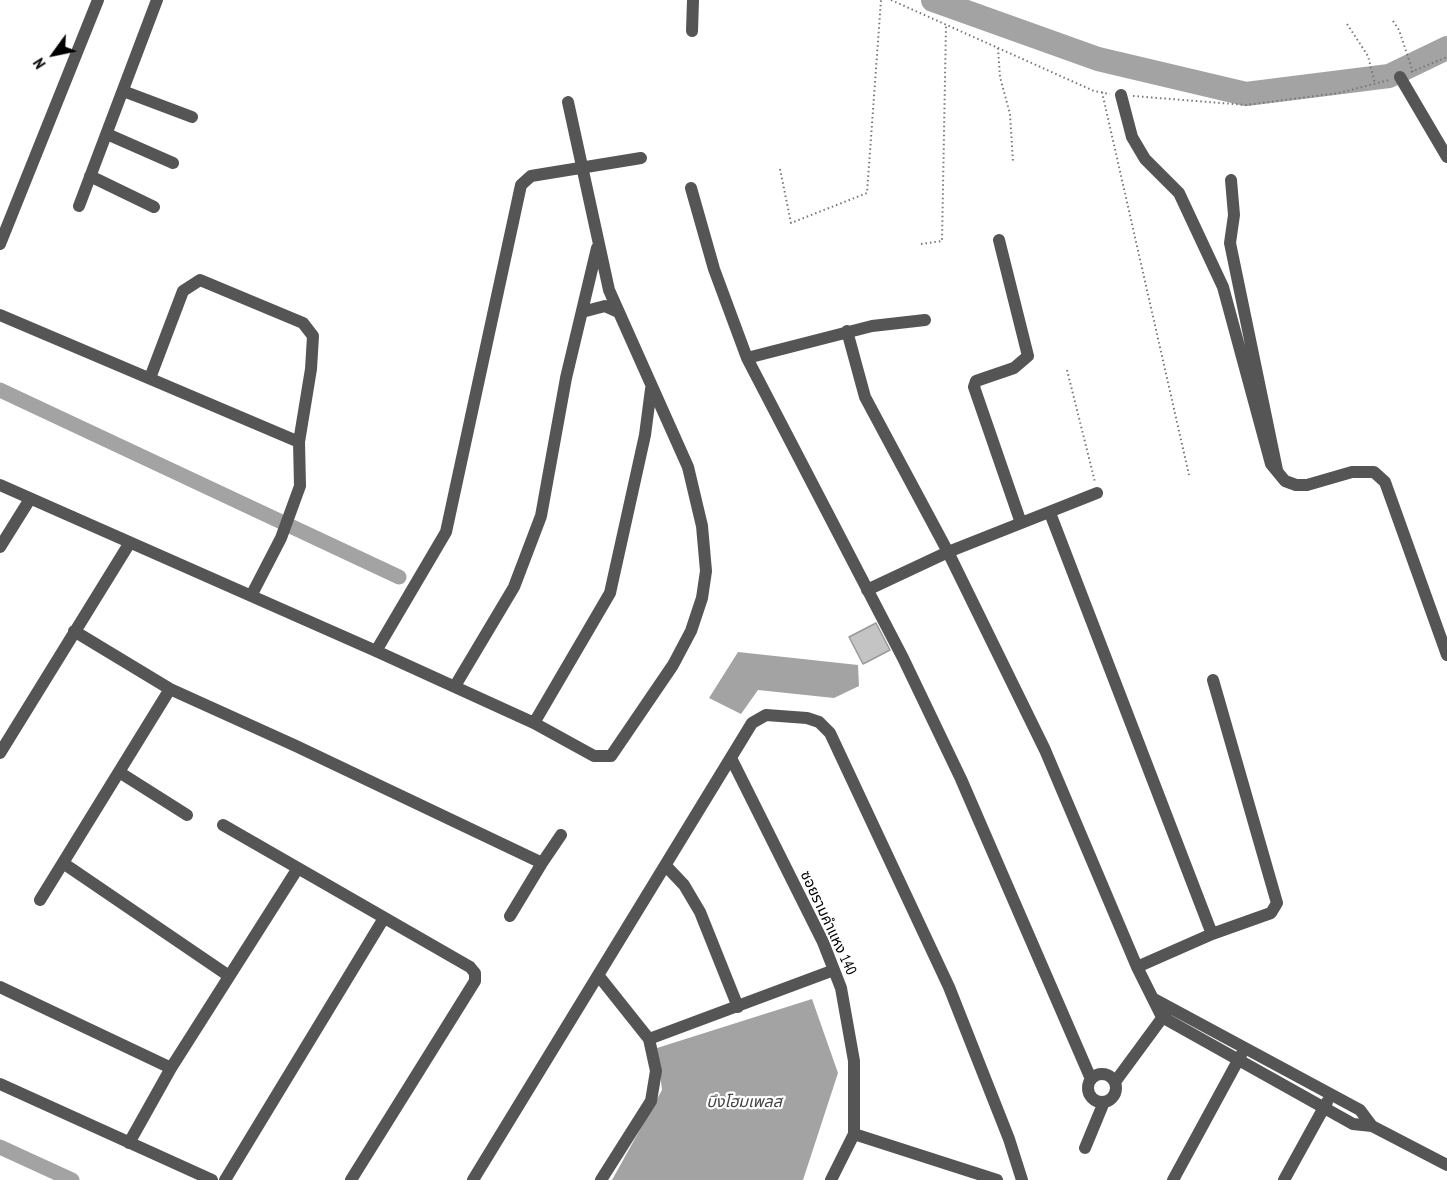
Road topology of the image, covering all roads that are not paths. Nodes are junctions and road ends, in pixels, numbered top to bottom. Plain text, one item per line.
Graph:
1 (98, 0) edge
2 (157, 0) edge
3 (693, 0) edge
4 (692, 31) dead end
5 (1400, 77) road end
6 (123, 91) junction
7 (1121, 95) road end
8 (568, 102) dead end
9 (192, 117) dead end
10 (107, 134) junction
11 (1447, 157) edge
12 (641, 158) dead end
13 (173, 163) dead end
14 (582, 170) junction
15 (90, 176) junction
16 (1231, 180) dead end
17 (691, 188) dead end
18 (79, 206) dead end
19 (154, 207) dead end
20 (999, 240) dead end
21 (0, 244) edge
22 (597, 244) junction
23 (616, 311) junction
24 (582, 312) junction
25 (0, 315) edge
26 (925, 320) dead end
27 (847, 331) junction
28 (747, 358) junction
29 (1252, 373) junction
30 (150, 378) junction
31 (651, 389) junction
32 (299, 442) junction
33 (0, 485) edge
34 (1097, 493) road end
35 (30, 499) junction
36 (1050, 513) junction
37 (1022, 523) junction
38 (129, 543) junction
39 (0, 547) edge
40 (948, 552) junction
41 (867, 590) junction
42 (251, 596) junction
43 (74, 631) junction
44 (376, 651) junction
45 (1447, 655) edge
46 (1213, 680) dead end
47 (455, 686) junction
48 (170, 689) junction
49 (534, 723) junction
50 (0, 753) edge
51 (731, 758) junction
52 (119, 772) junction
53 (187, 815) dead end
54 (223, 825) dead end
55 (561, 835) dead end
56 (63, 863) junction
57 (542, 863) junction
58 (666, 866) junction
59 (298, 868) junction
60 (40, 900) dead end
61 (510, 916) dead end
62 (384, 918) junction
63 (1212, 934) junction
64 (1137, 967) junction
65 (834, 970) junction
66 (598, 975) junction
67 (229, 976) junction
68 (0, 987) edge
69 (738, 1007) junction
70 (1166, 1012) junction
71 (649, 1040) junction
72 (1245, 1049) junction
73 (1237, 1061) junction
74 (171, 1068) junction
75 (1091, 1079) junction
76 (1114, 1082) junction
77 (0, 1084) edge
78 (1331, 1094) junction
79 (1104, 1102) junction
80 (1323, 1108) junction
81 (1372, 1126) junction
82 (854, 1134) junction
83 (129, 1143) junction
84 (1084, 1148) dead end
85 (1447, 1165) edge
86 (212, 1180) edge
87 (225, 1180) edge
88 (351, 1180) edge
89 (473, 1180) edge
90 (601, 1180) edge
91 (831, 1180) edge
92 (998, 1180) edge
93 (1022, 1180) edge
94 (1173, 1180) edge
95 (1284, 1180) edge

1 - 21 street
2 - 6 street
3 - 4 street
5 - 11 street
6 - 9 street
6 - 10 street
7 - 29 street
8 - 14 street
10 - 13 street
10 - 15 street
12 - 14 street
14 - 22 street
14 - 44 street
15 - 18 street
15 - 19 street
16 - 29 street
17 - 28 street
20 - 37 street
22 - 23 street
22 - 24 street
23 - 24 street
23 - 31 street
24 - 47 street
25 - 30 street
26 - 27 street
27 - 28 street
27 - 40 street
28 - 41 street
29 - 45 street
30 - 32 street
30 - 32 street
31 - 49 street
31 - 49 street
32 - 42 street
33 - 35 street
34 - 36 street
35 - 38 street
35 - 39 street
36 - 37 street
36 - 63 street
37 - 40 street
38 - 42 street
38 - 43 street
40 - 41 street
40 - 64 street
41 - 75 street
42 - 44 street
43 - 48 street
43 - 50 street
44 - 47 street
46 - 63 street
47 - 49 street
48 - 52 street
48 - 57 street
51 - 58 street
51 - 65 street, ซอยรามคำแหง 140
51 - 93 street
52 - 53 street
52 - 56 street
54 - 59 street
55 - 57 street
56 - 60 street
56 - 67 street
57 - 61 street
58 - 66 street
58 - 69 street
59 - 62 street
59 - 67 street
62 - 87 street
62 - 88 street
63 - 64 street
64 - 70 street
65 - 69 street
65 - 82 street, ซอยรามคำแหง 140
66 - 71 street
66 - 89 street
67 - 74 street
68 - 74 street
69 - 71 street
70 - 72 street
70 - 73 street
70 - 76 street
71 - 90 street
72 - 73 street
72 - 78 street
73 - 80 street
73 - 94 street
74 - 83 street
75 - 76 street
75 - 79 street
76 - 79 street
77 - 83 street
78 - 80 street
78 - 81 street
79 - 84 street
80 - 81 street
80 - 95 street
81 - 85 street
82 - 91 street, ซอยรามคำแหง 140
82 - 92 street
83 - 86 street

